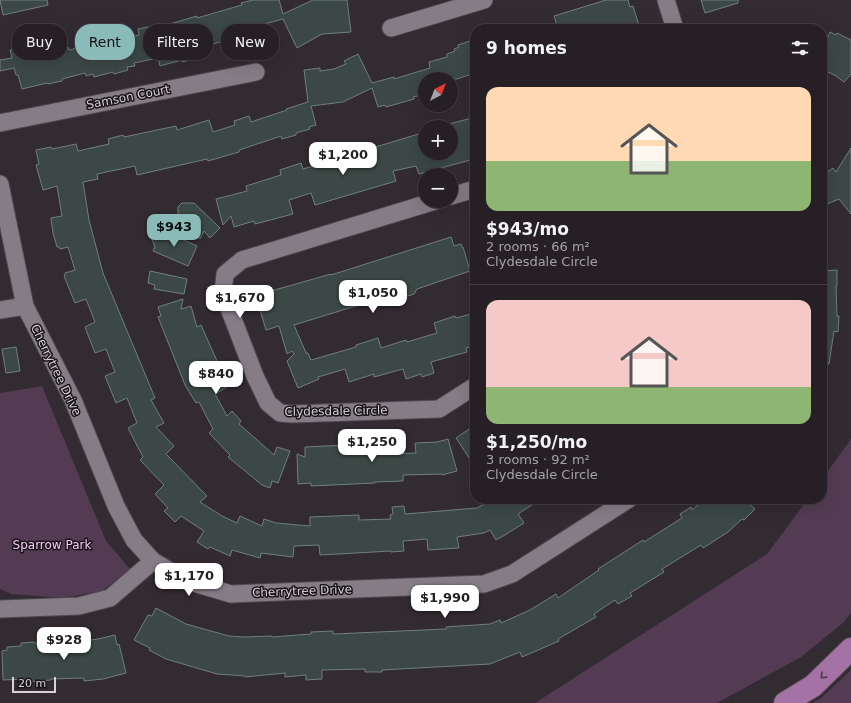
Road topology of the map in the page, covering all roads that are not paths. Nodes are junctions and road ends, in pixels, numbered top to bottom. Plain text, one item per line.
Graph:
1 (484, 0) edge
2 (666, 0) edge
3 (673, 24) edge
4 (391, 28) dead end
5 (256, 72) dead end
6 (0, 123) edge
7 (0, 184) edge
8 (470, 190) edge
9 (458, 194) edge
10 (418, 206) edge
11 (25, 306) junction
12 (0, 310) edge
13 (470, 389) edge
14 (621, 504) edge
15 (152, 561) junction
16 (0, 609) edge
17 (851, 649) edge
18 (786, 703) edge

1 - 4 street
2 - 3 street
5 - 6 street, Samson Court
7 - 11 street, Cherrytree Drive
8 - 9 street
10 - 13 street, Clydesdale Circle
11 - 12 street
11 - 15 street, Cherrytree Drive
14 - 15 street, Cherrytree Drive
15 - 16 street
17 -> 18 highway

